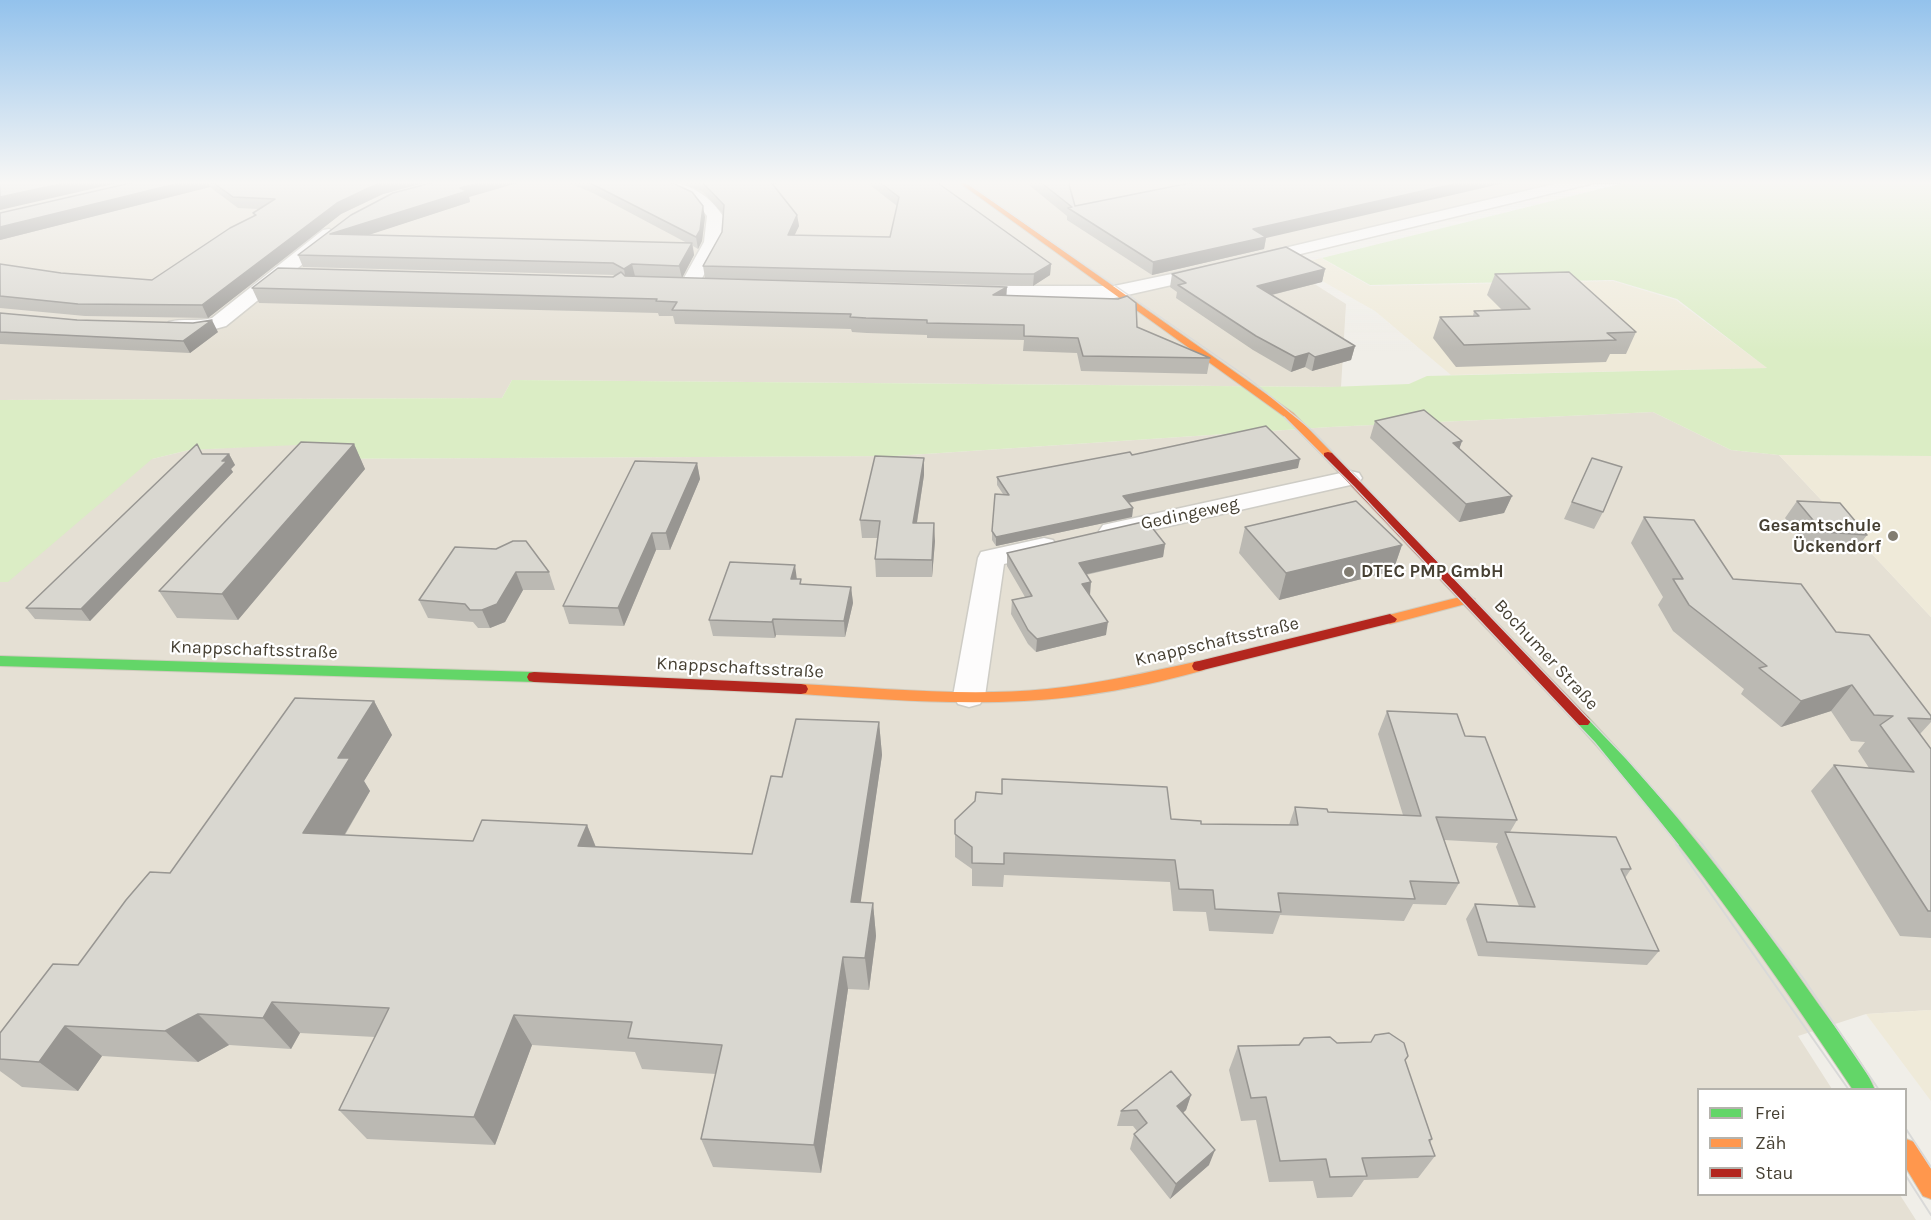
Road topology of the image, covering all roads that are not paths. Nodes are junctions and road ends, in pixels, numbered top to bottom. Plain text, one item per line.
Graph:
1 (324, 238) edge
2 (713, 238) edge
3 (1042, 238) edge
4 (1348, 238) edge
5 (280, 274) junction
6 (303, 275) edge
7 (667, 285) edge
8 (689, 285) junction
9 (712, 286) edge
10 (1118, 291) junction
11 (951, 292) edge
12 (154, 326) edge
13 (1350, 478) junction
14 (1468, 599) junction
15 (0, 661) edge
16 (969, 696) junction
17 (1864, 1088) edge
18 (1907, 1153) edge
19 (1931, 1188) edge

1 - 5 street
2 - 8 street
3 - 10 main road, Bochumer Straße
4 - 10 street
5 - 6 street
5 - 12 street
7 - 8 street
8 - 9 street
10 - 11 street
10 - 13 main road, Bochumer Straße
13 - 14 main road, Bochumer Straße
13 - 16 street, Gedingeweg
14 - 16 main road, Knappschaftsstraße
14 - 17 main road, Bochumer Straße
15 - 16 main road, Knappschaftsstraße
18 - 19 main road

